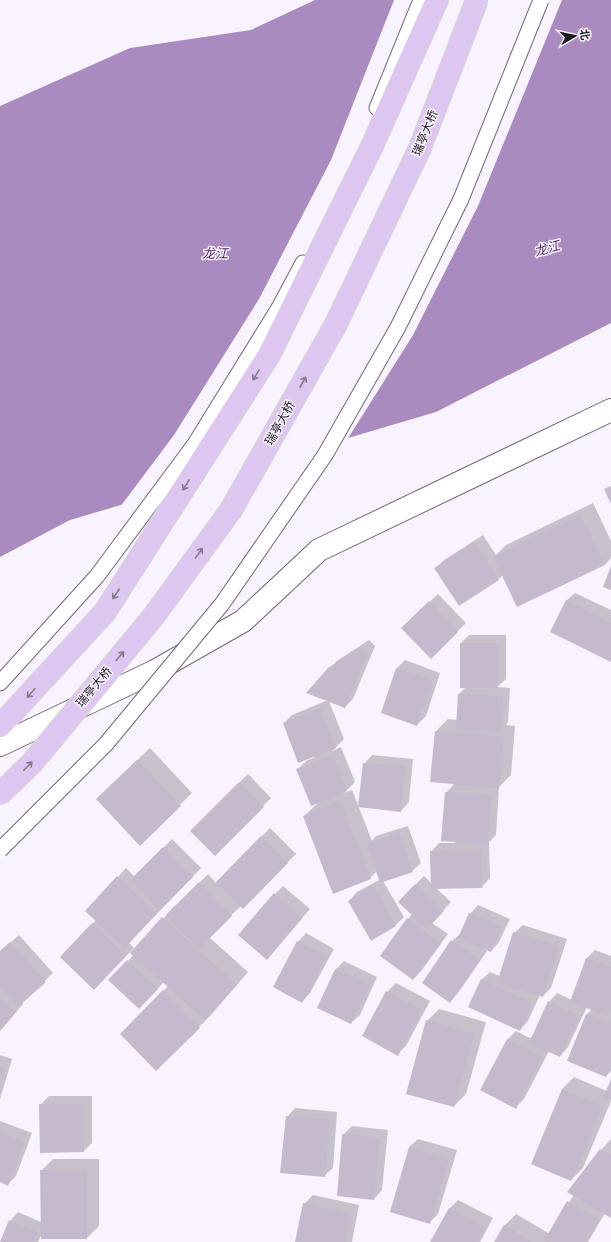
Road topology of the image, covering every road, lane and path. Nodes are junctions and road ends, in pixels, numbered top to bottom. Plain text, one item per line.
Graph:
1 (421, 0) edge
2 (437, 0) edge
3 (477, 0) edge
4 (541, 0) edge
5 (611, 410) edge
6 (0, 683) edge
7 (0, 726) edge
8 (0, 745) edge
9 (0, 794) edge
10 (0, 850) edge

1 - 6 lane
2 -> 7 main road
9 -> 3 main road, 瑞亭大桥, bridge
4 - 10 lane, bridge
5 - 8 street

